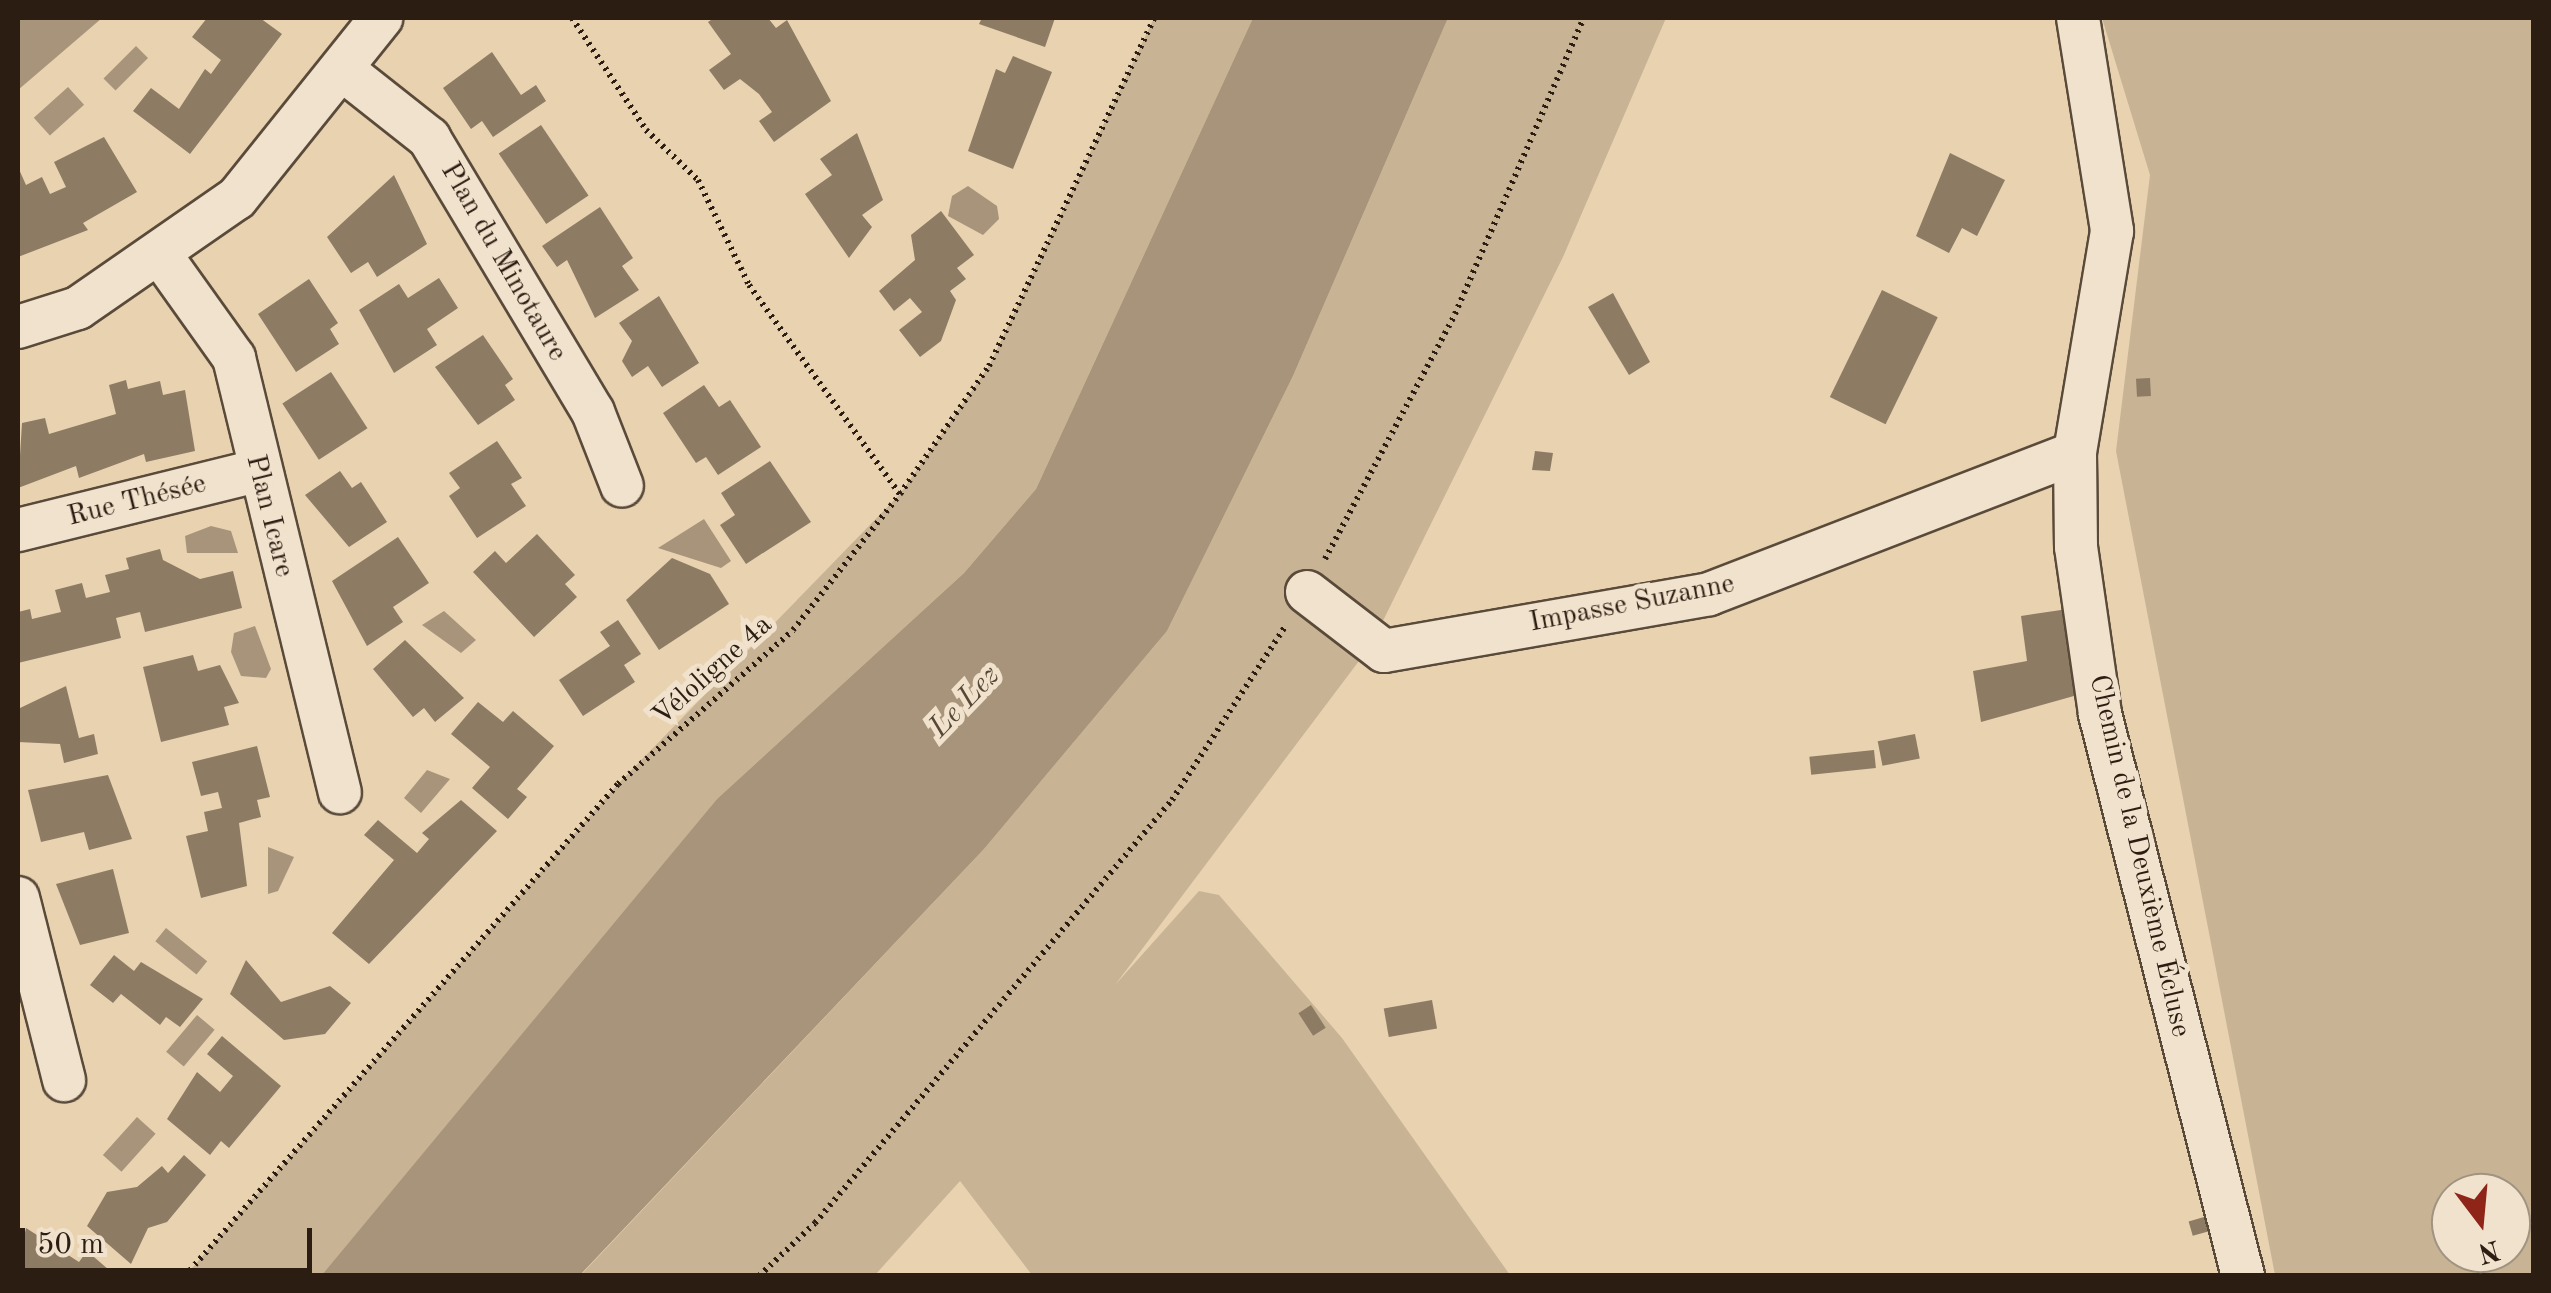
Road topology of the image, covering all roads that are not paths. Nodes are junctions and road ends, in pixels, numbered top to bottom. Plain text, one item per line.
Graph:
1 (381, 18) edge
2 (2078, 18) edge
3 (343, 70) junction
4 (162, 258) junction
5 (18, 327) edge
6 (2075, 453) junction
7 (256, 471) junction
8 (622, 486) dead end
9 (18, 530) edge
10 (1307, 592) road end
11 (340, 792) dead end
12 (18, 898) edge
13 (64, 1080) dead end
14 (2242, 1276) edge

1 - 3 street
2 - 6 street, Chemin de la Deuxième Écluse
3 - 4 street
3 - 8 street, Plan du Minotaure
4 - 5 street
4 - 7 street, Plan Icare
6 - 10 street, Impasse Suzanne
6 - 14 street, Chemin de la Deuxième Écluse
7 - 9 street, Rue Thésée
7 - 11 street, Plan Icare
12 - 13 street

